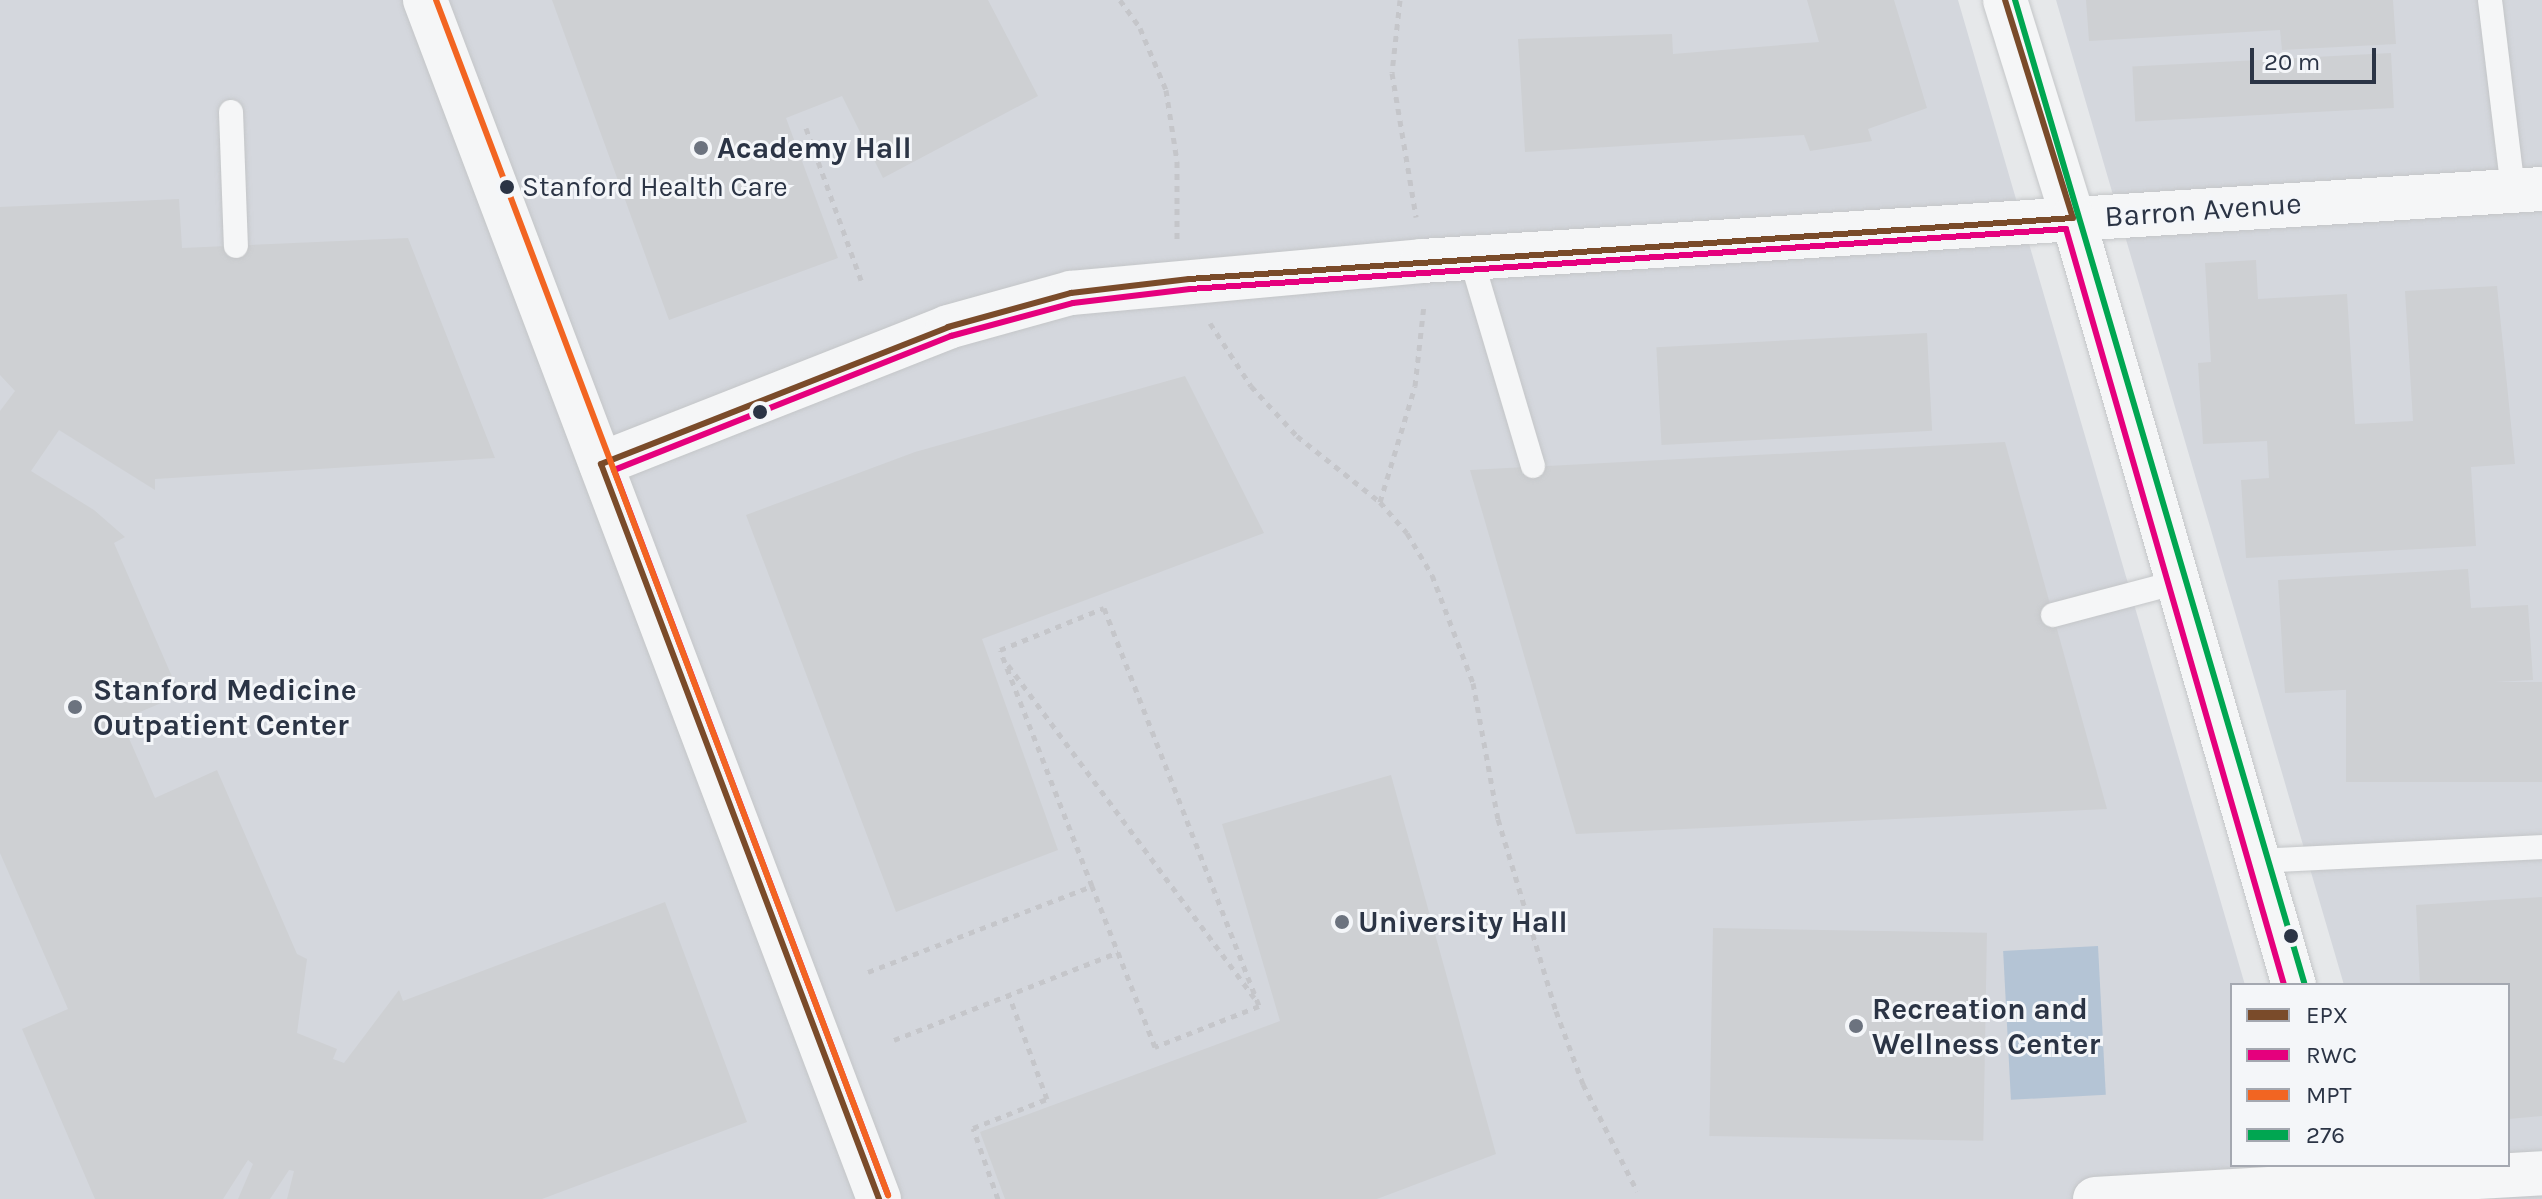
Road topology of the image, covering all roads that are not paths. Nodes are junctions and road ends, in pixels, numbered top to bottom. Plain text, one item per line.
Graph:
1 (425, 0) edge
2 (2005, 0) edge
3 (2490, 0) edge
4 (231, 112) dead end
5 (2527, 190) edge
6 (2073, 218) junction
7 (236, 246) dead end
8 (1471, 258) junction
9 (601, 464) junction
10 (1533, 466) dead end
11 (2178, 582) junction
12 (2053, 615) dead end
13 (2542, 847) edge
14 (2258, 861) junction
15 (2293, 983) edge
16 (2542, 1173) edge
17 (2351, 1183) edge
18 (879, 1199) edge
19 (2095, 1199) edge

1 - 9 street
2 - 6 street
3 - 5 lane
4 - 7 lane
5 - 6 street, Barron Avenue
6 - 8 street, Barron Avenue
6 - 11 street
8 - 9 street, Barron Avenue
8 - 10 lane
9 - 18 street
11 - 12 lane
11 - 14 street
13 - 14 lane
14 - 15 street
16 - 17 street
17 - 19 street

